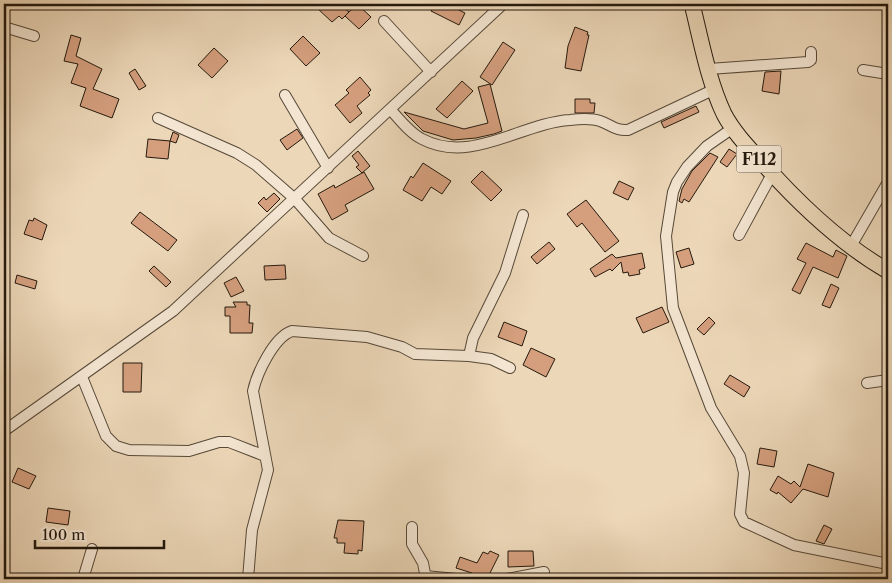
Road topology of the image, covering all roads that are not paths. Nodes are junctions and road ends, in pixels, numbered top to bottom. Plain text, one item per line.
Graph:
1 (503, 4) edge
2 (692, 4) edge
3 (384, 21) dead end
4 (4, 27) edge
5 (34, 36) dead end
6 (811, 52) dead end
7 (709, 69) junction
8 (863, 70) dead end
9 (432, 72) junction
10 (888, 74) edge
11 (715, 89) junction
12 (284, 95) dead end
13 (391, 110) junction
14 (158, 118) dead end
15 (734, 128) junction
16 (328, 168) junction
17 (772, 174) junction
18 (888, 182) edge
19 (295, 199) junction
20 (523, 215) dead end
21 (739, 235) dead end
22 (851, 246) junction
23 (363, 256) dead end
24 (888, 271) edge
25 (469, 356) junction
26 (510, 368) dead end
27 (82, 377) junction
28 (888, 380) edge
29 (867, 384) dead end
30 (4, 431) edge
31 (265, 456) junction
32 (412, 527) dead end
33 (92, 549) dead end
34 (888, 564) edge
35 (544, 572) dead end
36 (426, 577) edge
37 (83, 579) edge
38 (248, 579) edge
39 (456, 579) edge
40 (507, 579) edge

1 - 9 street
2 - 7 main road, F112
3 - 9 street
4 - 5 street
6 - 7 street
7 - 11 main road, F112
8 - 10 street
9 - 13 street
11 - 13 street
11 - 15 main road, F112
12 - 16 street
13 - 16 street
14 - 19 street
15 - 17 main road, F112
15 - 34 street
16 - 19 street
17 - 21 street
17 - 22 main road, F112
18 - 22 street
19 - 23 street
19 - 27 street
20 - 25 street
22 - 24 main road, F112
25 - 26 street
25 - 31 street
27 - 30 street
27 - 31 street
28 - 29 street
31 - 38 street
32 - 36 street
33 - 37 street
35 - 40 street
36 - 39 street

